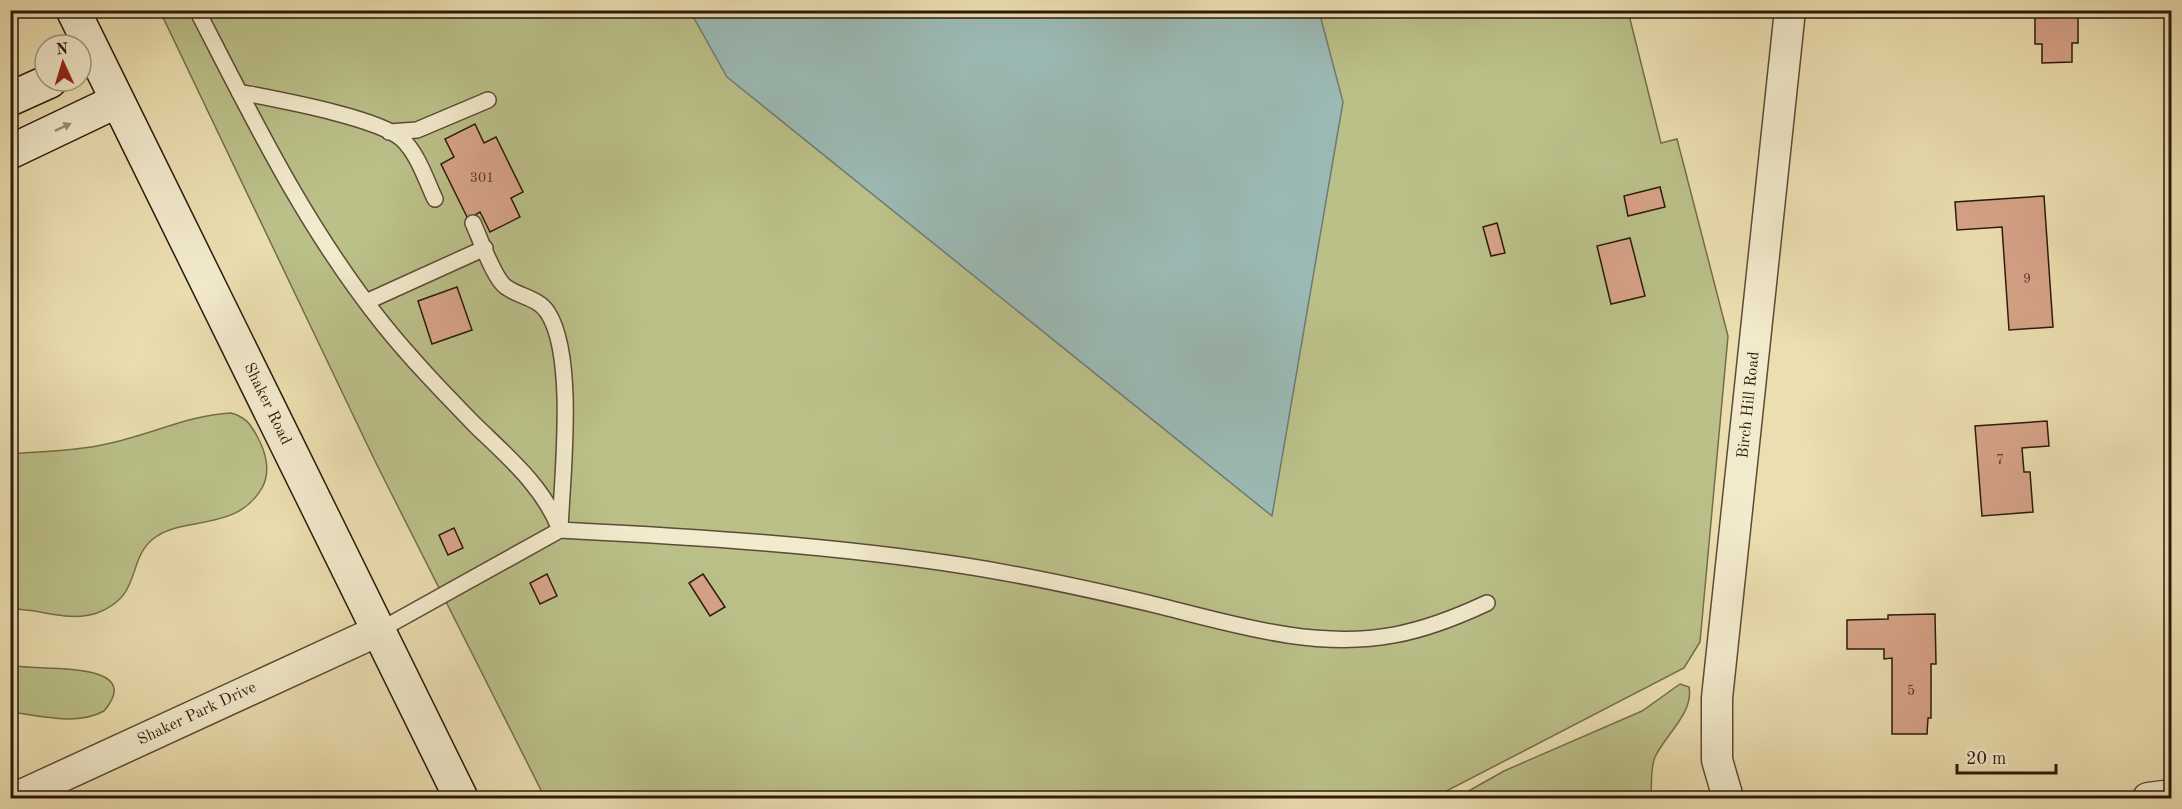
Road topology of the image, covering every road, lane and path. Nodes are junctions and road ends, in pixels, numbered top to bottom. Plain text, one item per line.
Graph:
1 (73, 10) edge
2 (197, 10) edge
3 (1790, 10) edge
4 (80, 33) edge
5 (93, 68) edge
6 (33, 89) edge
7 (239, 92) junction
8 (10, 99) edge
9 (488, 100) dead end
10 (117, 101) junction
11 (389, 132) junction
12 (10, 152) edge
13 (435, 199) dead end
14 (473, 223) dead end
15 (484, 248) junction
16 (366, 302) junction
17 (560, 530) junction
18 (1487, 603) dead end
19 (380, 630) junction
20 (2172, 795) edge
21 (15, 798) edge
22 (461, 798) edge
23 (1728, 798) edge
24 (2148, 798) edge

1 - 4 main road, Shaker Road
2 - 7 lane
3 - 23 street, Birch Hill Road
5 - 10 main road, Shaker Road
6 - 8 main road
7 - 11 lane
7 - 16 lane
9 - 11 lane
12 -> 10 main road
10 - 19 main road, Shaker Road
11 - 13 lane
14 - 15 lane
15 - 16 lane
15 - 17 lane
16 - 17 lane
17 - 18 lane
17 - 19 lane
19 - 21 street, Shaker Park Drive
19 - 22 main road, Shaker Road
20 - 24 street

